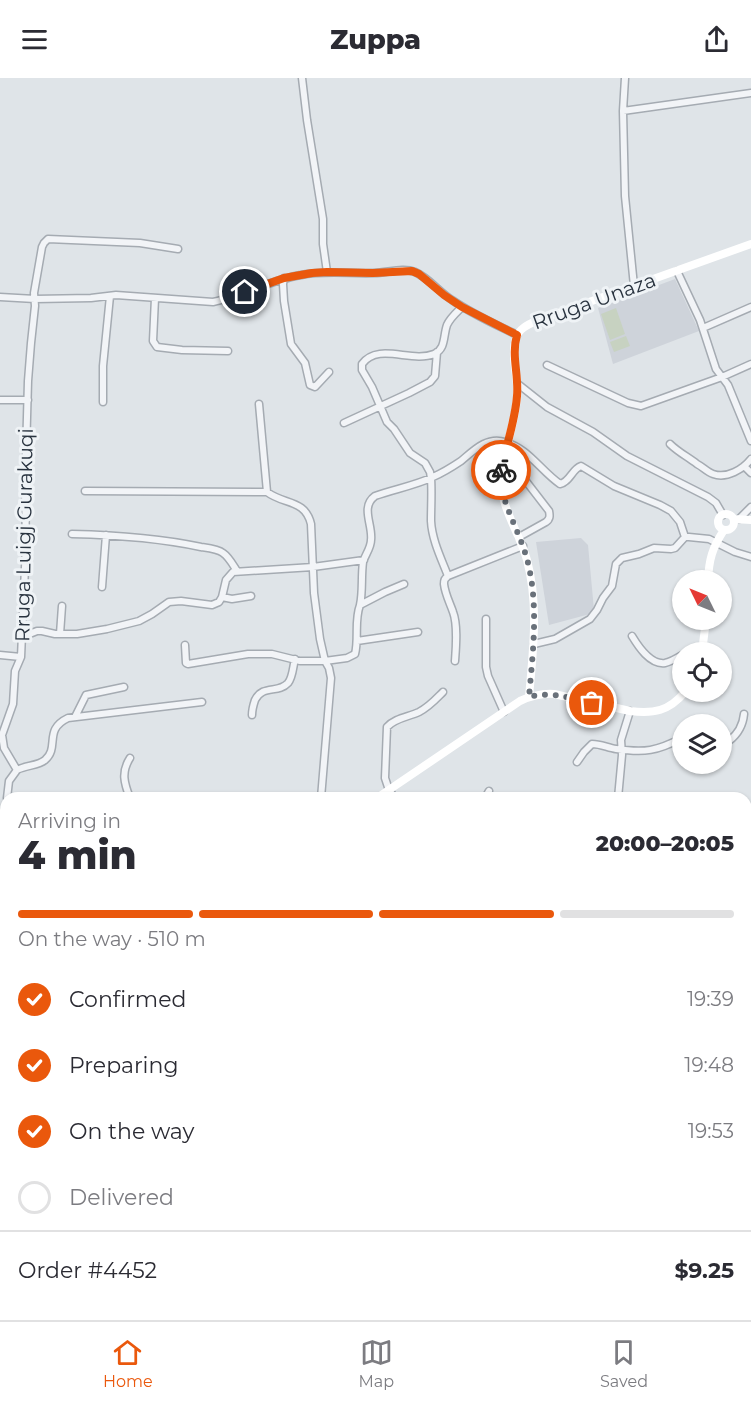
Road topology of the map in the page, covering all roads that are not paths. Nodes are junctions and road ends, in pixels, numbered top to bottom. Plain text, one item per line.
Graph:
1 (302, 78) edge
2 (625, 78) edge
3 (751, 93) edge
4 (623, 111) junction
5 (751, 244) edge
6 (178, 249) dead end
7 (676, 271) junction
8 (327, 272) junction
9 (284, 278) junction
10 (634, 286) junction
11 (110, 296) junction
12 (0, 297) edge
13 (155, 298) junction
14 (35, 299) junction
15 (462, 307) junction
16 (751, 307) edge
17 (703, 328) junction
18 (517, 335) junction
19 (228, 351) dead end
20 (437, 352) junction
21 (547, 364) dead end
22 (751, 364) edge
23 (329, 372) dead end
24 (722, 377) junction
25 (518, 384) junction
26 (0, 400) edge
27 (28, 400) junction
28 (103, 402) dead end
29 (260, 404) dead end
30 (380, 407) junction
31 (344, 423) dead end
32 (751, 441) edge
33 (508, 442) junction
34 (670, 444) dead end
35 (505, 454) junction
36 (751, 459) edge
37 (744, 466) junction
38 (751, 473) edge
39 (431, 478) junction
40 (85, 491) dead end
41 (267, 492) junction
42 (751, 507) edge
43 (723, 515) junction
44 (736, 520) junction
45 (751, 520) edge
46 (724, 530) junction
47 (72, 534) dead end
48 (106, 535) junction
49 (519, 537) junction
50 (685, 537) junction
51 (716, 542) junction
52 (523, 546) junction
53 (751, 557) edge
54 (364, 560) junction
55 (313, 567) junction
56 (709, 570) edge
57 (237, 571) junction
58 (448, 576) junction
59 (404, 584) dead end
60 (102, 588) dead end
61 (251, 596) dead end
62 (222, 597) junction
63 (360, 605) junction
64 (62, 606) dead end
65 (486, 619) dead end
66 (418, 632) dead end
67 (60, 634) junction
68 (632, 636) dead end
69 (22, 637) junction
70 (357, 641) junction
71 (534, 644) junction
72 (185, 645) dead end
73 (0, 655) edge
74 (21, 657) junction
75 (295, 659) junction
76 (672, 660) edge
77 (325, 661) junction
78 (455, 661) dead end
79 (124, 687) dead end
80 (443, 692) dead end
81 (529, 697) junction
82 (202, 702) dead end
83 (674, 702) edge
84 (630, 711) junction
85 (504, 712) junction
86 (252, 714) dead end
87 (744, 714) dead end
88 (75, 717) junction
89 (732, 739) edge
90 (672, 743) edge
91 (622, 750) junction
92 (130, 758) dead end
93 (577, 762) dead end
94 (17, 770) junction
95 (389, 790) junction
96 (8, 792) edge
97 (128, 792) edge
98 (322, 792) edge
99 (386, 792) edge
100 (618, 792) edge

1 - 8 street
2 - 4 street
3 - 4 street
4 - 10 street
5 - 7 main road, Rruga Unaza
6 - 14 street, Rruga Luigj Gurakuqi
7 - 10 main road, Rruga Unaza
7 - 17 street
8 - 9 street
8 - 15 street
9 - 13 street
9 - 23 street
10 - 18 main road, Rruga Unaza
11 - 13 street
11 - 14 street
11 - 28 street
12 - 14 street
13 - 19 street
14 - 27 street, Rruga Luigj Gurakuqi
15 - 18 street
15 - 20 street
16 - 17 street
17 - 24 street
18 - 25 main road, Rruga Unaza
20 - 30 street
20 - 30 street
21 - 24 street
22 - 24 street
24 - 32 street
25 - 33 main road, Rruga Unaza
25 - 43 street
26 - 27 street
27 - 69 street, Rruga Luigj Gurakuqi
29 - 41 street
30 - 31 street
30 - 39 street
33 - 35 main road, Rruga Unaza
33 - 39 street
33 - 50 street
34 - 37 street
35 - 49 main road, Rruga Unaza
35 - 49 street
36 - 37 street
37 - 38 street
39 - 54 street
39 - 58 street
40 - 41 street
41 - 55 street
42 - 44 street
43 - 44 main road
43 - 46 main road
44 - 45 main road
44 - 46 main road
46 - 51 main road
47 - 48 street
48 - 57 street
48 - 60 street
49 - 52 main road, Rruga Unaza
50 - 51 street
50 - 71 street
51 - 53 street
51 - 56 main road
52 - 58 street
52 - 71 main road, Rruga Unaza
54 - 55 street
54 - 63 street
55 - 57 street
55 - 77 street
57 - 62 street
58 - 78 street
59 - 63 street
61 - 62 street
62 - 67 street
63 - 70 street
64 - 67 street
65 - 85 street
66 - 70 street
67 - 69 street
68 - 76 street
69 - 74 street, Rruga Luigj Gurakuqi
70 - 77 street
71 - 81 main road, Rruga Unaza
72 - 75 street
73 - 74 street
74 - 94 street, Rruga Luigj Gurakuqi
75 - 77 street
75 - 86 street
77 - 98 street
79 - 88 street
80 - 95 street
81 - 84 main road
81 - 85 main road
82 - 88 street
83 - 84 main road
84 - 91 street
85 - 95 main road
87 - 89 street
88 - 94 street
90 - 91 street
91 - 93 street
91 - 100 street
92 - 97 street
94 - 96 street
95 - 99 main road

